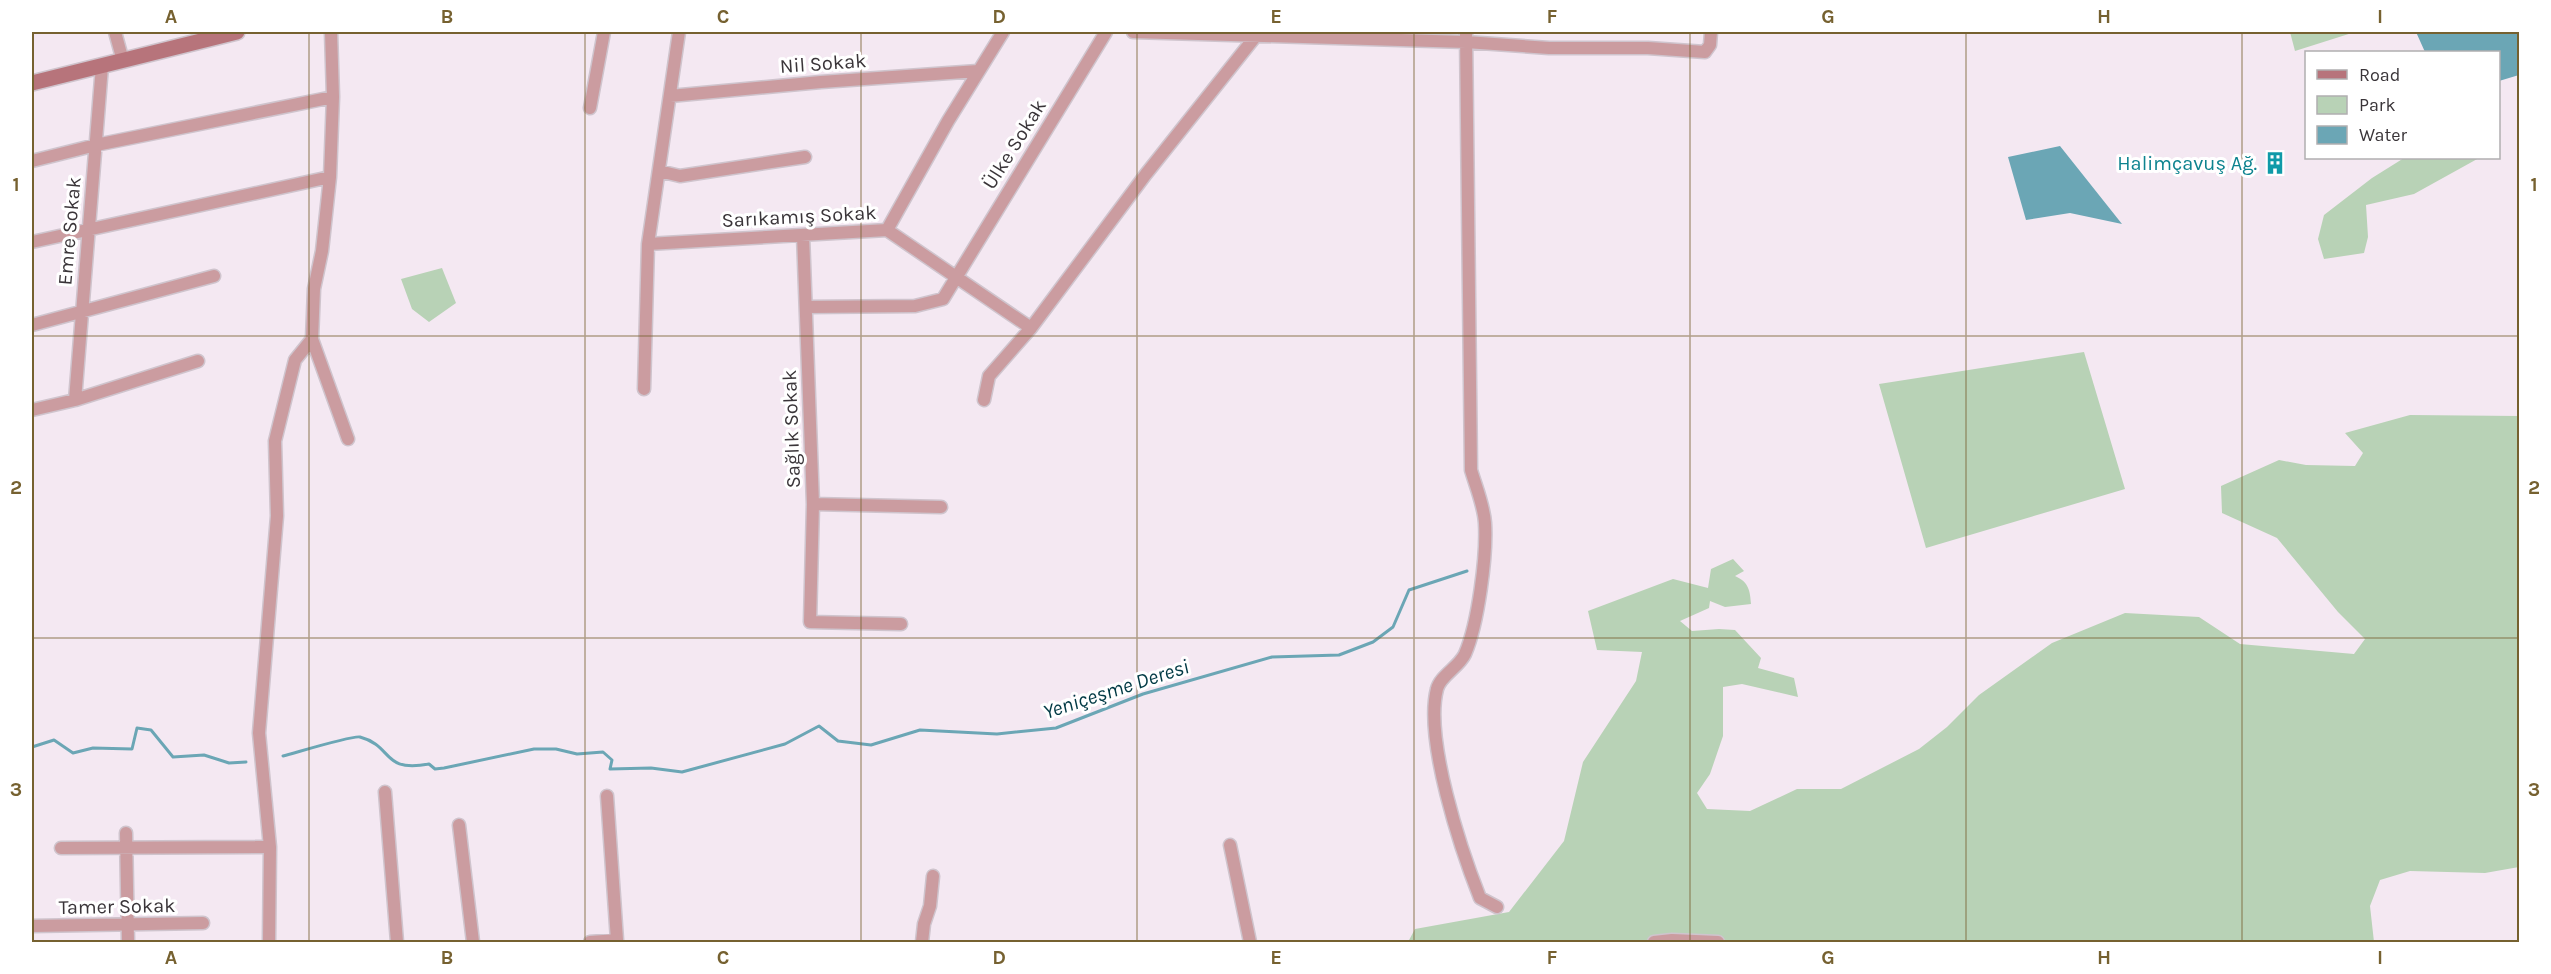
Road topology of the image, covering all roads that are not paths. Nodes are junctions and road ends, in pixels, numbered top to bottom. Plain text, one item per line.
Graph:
1 (115, 32) edge
2 (237, 32) edge
3 (332, 32) edge
4 (604, 32) edge
5 (680, 32) edge
6 (1003, 32) edge
7 (1106, 32) edge
8 (1133, 32) edge
9 (1710, 32) edge
10 (1258, 33) edge
11 (1466, 37) edge
12 (123, 61) junction
13 (102, 66) junction
14 (978, 71) junction
15 (32, 83) edge
16 (670, 96) junction
17 (333, 97) junction
18 (590, 108) dead end
19 (96, 145) junction
20 (805, 157) dead end
21 (32, 161) edge
22 (658, 171) junction
23 (330, 177) junction
24 (887, 230) junction
25 (89, 231) junction
26 (803, 235) junction
27 (32, 242) edge
28 (648, 244) junction
29 (214, 276) dead end
30 (956, 277) junction
31 (806, 307) junction
32 (82, 313) junction
33 (32, 326) edge
34 (1032, 328) junction
35 (312, 339) junction
36 (198, 361) dead end
37 (644, 389) dead end
38 (75, 399) junction
39 (984, 400) dead end
40 (32, 410) edge
41 (348, 439) dead end
42 (813, 504) junction
43 (941, 507) dead end
44 (901, 624) dead end
45 (385, 792) dead end
46 (607, 796) dead end
47 (459, 825) dead end
48 (126, 833) dead end
49 (1230, 845) dead end
50 (270, 847) junction
51 (61, 848) dead end
52 (127, 848) junction
53 (933, 876) dead end
54 (1497, 907) dead end
55 (203, 923) dead end
56 (32, 926) edge
57 (129, 926) junction
58 (128, 942) edge
59 (269, 942) edge
60 (397, 942) edge
61 (473, 942) edge
62 (590, 942) edge
63 (922, 942) edge
64 (1250, 942) edge
65 (1654, 942) edge
66 (1718, 942) edge

1 - 12 street
2 - 12 street
3 - 17 street
4 - 18 street
5 - 16 street
6 - 14 street
7 - 30 street, Ülke Sokak
8 - 10 street
9 - 11 street
10 - 11 street
10 - 34 street
11 - 54 street
12 - 13 street
13 - 15 street
13 - 19 street, Emre Sokak
14 - 16 street, Nil Sokak
14 - 24 street
16 - 22 street
17 - 19 street
17 - 23 street
19 - 21 street
19 - 25 street, Emre Sokak
20 - 22 street
22 - 28 street
23 - 25 street
23 - 35 street
24 - 26 street, Sarıkamış Sokak
24 - 30 street, Sarıkamış Sokak
25 - 27 street
25 - 32 street, Emre Sokak
26 - 28 street, Sarıkamış Sokak
26 - 31 street, Sağlık Sokak
28 - 37 street
29 - 32 street
30 - 31 street, Ülke Sokak
30 - 34 street, Sarıkamış Sokak
31 - 42 street, Sağlık Sokak
32 - 33 street
32 - 38 street, Emre Sokak
34 - 39 street
35 - 41 street
35 - 50 street
36 - 38 street
38 - 40 street
42 - 43 street
42 - 44 street, Sağlık Sokak
45 - 60 street
46 - 62 street
47 - 61 street
48 - 52 street
49 - 64 street
50 - 52 street
50 - 59 street
51 - 52 street
52 - 57 street
53 - 63 street
55 - 57 street, Tamer Sokak
56 - 57 street, Tamer Sokak
57 - 58 street
65 - 66 street

